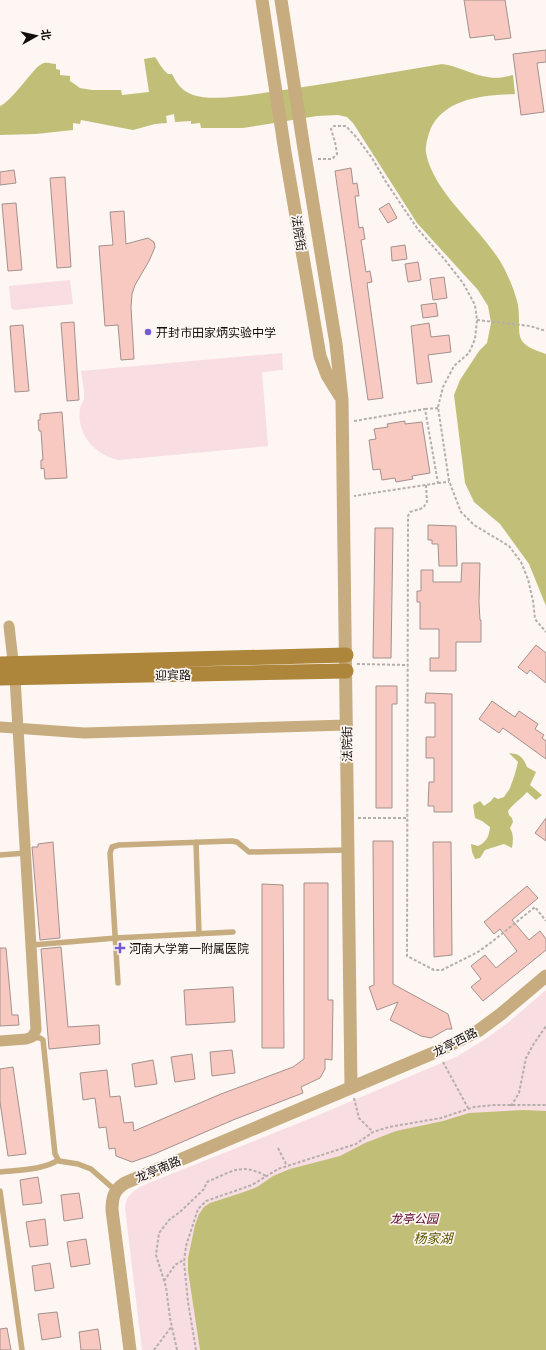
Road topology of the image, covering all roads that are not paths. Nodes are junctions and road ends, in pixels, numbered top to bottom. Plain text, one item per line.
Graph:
1 (262, 0) edge
2 (281, 0) edge
3 (342, 400) junction
4 (9, 626) dead end
5 (346, 663) junction
6 (10, 668) edge
7 (0, 678) edge
8 (347, 725) junction
9 (0, 727) edge
10 (18, 728) junction
11 (196, 842) junction
12 (348, 850) junction
13 (26, 853) junction
14 (0, 855) edge
15 (233, 932) dead end
16 (199, 934) junction
17 (116, 938) junction
18 (32, 945) junction
19 (546, 976) edge
20 (118, 983) dead end
21 (32, 1036) junction
22 (0, 1041) edge
23 (351, 1087) junction
24 (58, 1160) junction
25 (0, 1172) edge
26 (115, 1190) junction
27 (0, 1191) edge
28 (22, 1350) edge
29 (130, 1350) edge

1 - 3 street, 法院街
2 - 3 street, 法院街
3 - 5 street, 法院街
4 - 6 street
5 - 6 main road, 迎宾路
5 - 8 street, 法院街
6 - 7 main road, 迎宾路
6 - 10 street
8 - 10 street
8 - 12 street, 法院街
9 - 10 street
10 - 13 street
11 - 12 lane
11 - 16 lane
11 - 17 lane
12 - 23 street, 法院街
13 - 14 lane
13 - 18 street
15 - 16 lane
16 - 17 lane
17 - 18 lane
17 - 20 lane
18 - 21 street
19 - 23 street, 龙亭西路
21 - 22 street
21 - 24 lane
23 - 26 street, 龙亭南路
24 - 25 lane
24 - 26 lane
26 - 29 street
27 - 28 lane

